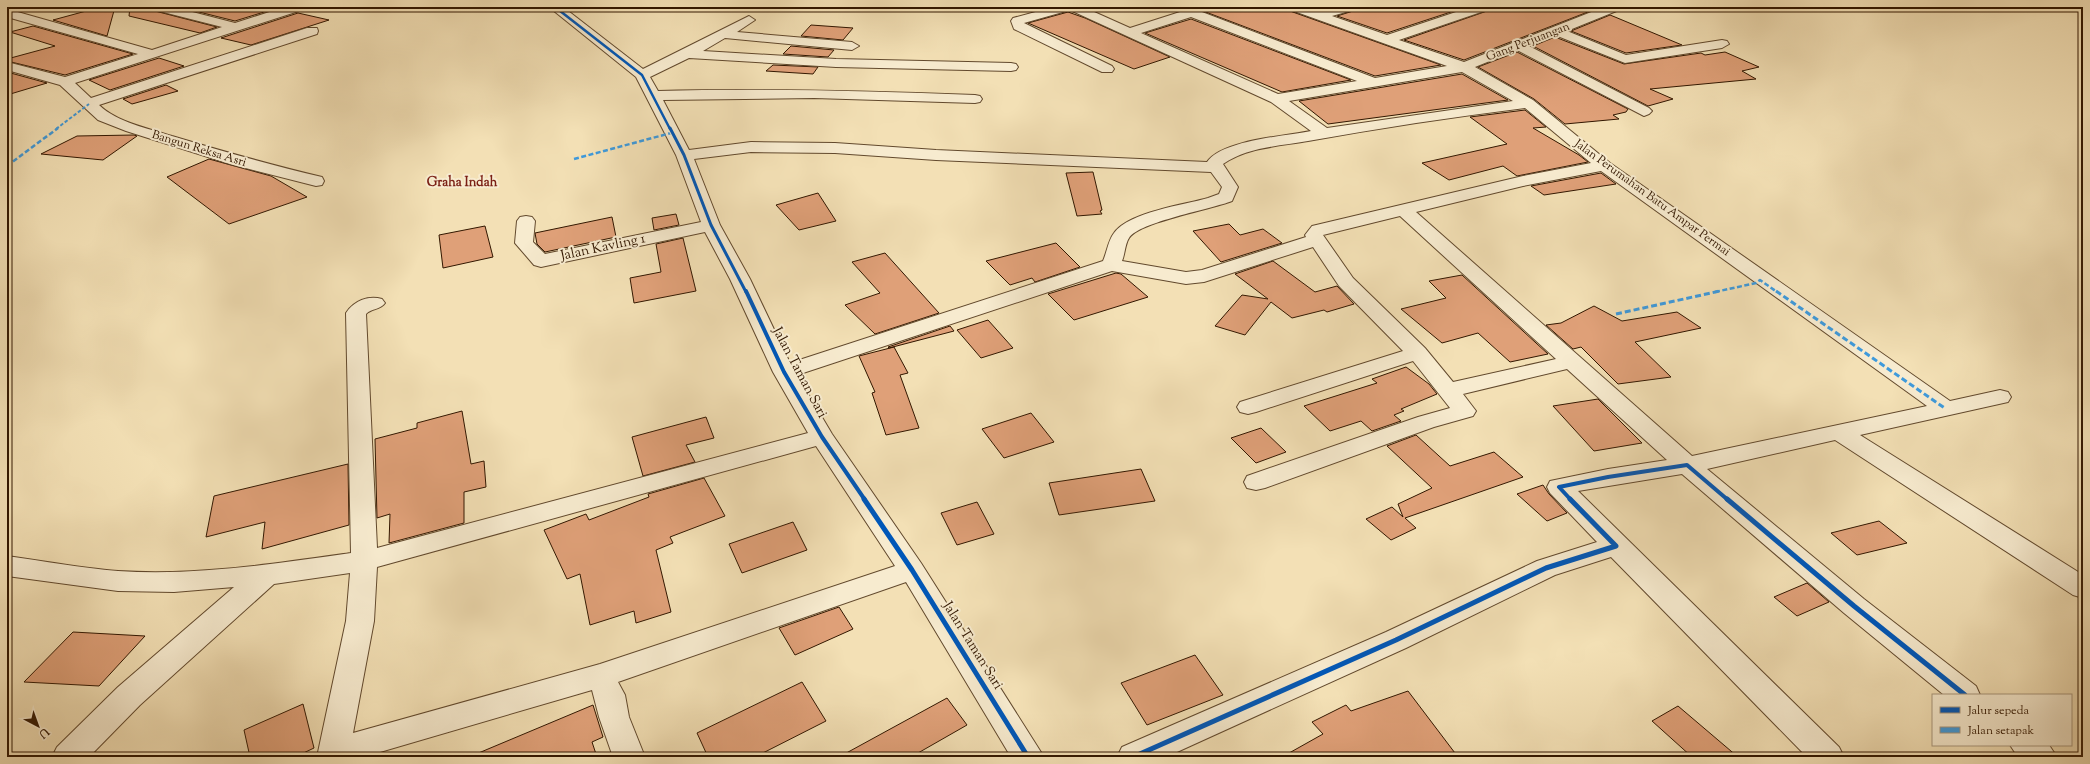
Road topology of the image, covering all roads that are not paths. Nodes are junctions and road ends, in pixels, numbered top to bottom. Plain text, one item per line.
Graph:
1 (160, 7) edge
2 (298, 7) edge
3 (555, 7) edge
4 (1068, 7) edge
5 (1073, 7) edge
6 (1177, 7) edge
7 (1212, 7) edge
8 (1295, 7) edge
9 (1349, 7) edge
10 (1483, 7) edge
11 (1615, 7) edge
12 (7, 13) edge
13 (1193, 13) junction
14 (1321, 15) junction
15 (749, 20) dead end
16 (236, 27) junction
17 (312, 31) dead end
18 (1556, 31) junction
19 (1130, 32) junction
20 (721, 34) junction
21 (1388, 40) junction
22 (1722, 44) dead end
23 (852, 46) dead end
24 (1519, 46) junction
25 (152, 54) junction
26 (687, 54) junction
27 (7, 66) edge
28 (1011, 67) dead end
29 (1464, 67) junction
30 (1106, 69) dead end
31 (642, 75) junction
32 (65, 82) junction
33 (1373, 82) junction
34 (653, 96) junction
35 (976, 99) dead end
36 (1276, 99) junction
37 (1528, 103) junction
38 (89, 104) junction
39 (1644, 112) dead end
40 (1324, 133) junction
41 (684, 155) junction
42 (1604, 166) junction
43 (1216, 167) junction
44 (316, 181) dead end
45 (1405, 211) junction
46 (526, 221) dead end
47 (711, 225) junction
48 (1317, 240) junction
49 (1111, 265) junction
50 (376, 303) dead end
51 (1417, 354) junction
52 (1574, 361) junction
53 (784, 372) junction
54 (1449, 390) junction
55 (2000, 397) dead end
56 (1248, 407) dead end
57 (1946, 409) junction
58 (1839, 432) junction
59 (822, 438) junction
60 (1687, 465) junction
61 (1256, 482) dead end
62 (1616, 546) junction
63 (364, 561) junction
64 (7, 566) edge
65 (912, 570) junction
66 (266, 575) junction
67 (2083, 588) edge
68 (600, 676) junction
69 (1963, 694) edge
70 (2027, 746) edge
71 (333, 755) edge
72 (68, 757) edge
73 (629, 757) edge
74 (1028, 757) edge
75 (1134, 757) edge
76 (1828, 757) edge
77 (2041, 757) edge

1 - 16 street
2 - 16 street
3 - 31 street, Jalan Taman Sari
4 - 30 street
5 - 19 street
6 - 13 street
7 - 13 street
8 - 14 street, Jalan Perumahan Batu Ampar Permai
9 - 14 street
10 - 21 street
11 - 18 street, Gang Perjuangan
12 - 25 street
13 - 19 street
13 - 33 street
14 - 21 street, Jalan Perumahan Batu Ampar Permai
15 - 20 street
16 - 25 street
17 - 38 street
18 - 22 street
18 - 24 street, Gang Perjuangan
19 - 36 street
20 - 23 street
20 - 26 street
21 - 29 street, Jalan Perumahan Batu Ampar Permai
24 - 29 street, Gang Perjuangan
24 - 39 street
25 - 32 street
26 - 28 street
26 - 31 street
27 - 32 street, Bangun Reksa Asri
29 - 33 street, Gang Perjuangan
29 - 37 street, Jalan Perumahan Batu Ampar Permai
31 - 34 street, Jalan Taman Sari
32 - 38 street, Bangun Reksa Asri
33 - 36 street, Gang Perjuangan
34 - 35 street
34 - 41 street, Jalan Taman Sari
36 - 40 street
37 - 40 street
37 - 42 street, Jalan Perumahan Batu Ampar Permai
38 - 44 street, Bangun Reksa Asri
40 - 43 street
41 - 43 street
41 - 47 street, Jalan Taman Sari
42 - 45 street
42 - 57 street, Jalan Perumahan Batu Ampar Permai
43 - 49 street
45 - 48 street
45 - 52 street
46 - 47 street, Jalan Kavling 1
47 - 53 street, Jalan Taman Sari
48 - 49 street
48 - 51 street
49 - 53 street
50 - 63 street
51 - 54 street
51 - 56 street
52 - 54 street
52 - 60 street
53 - 59 street, Jalan Taman Sari
54 - 61 street
55 - 57 street
57 - 58 street
58 - 60 street
58 - 67 street
59 - 63 street
59 - 65 street, Jalan Taman Sari
60 - 62 street
60 - 69 street
62 - 75 street
62 - 76 street
63 - 66 street
63 - 71 street
64 - 66 street
65 - 68 street
65 - 74 street, Jalan Taman Sari
66 - 72 street
68 - 71 street
68 - 73 street
70 - 77 street

